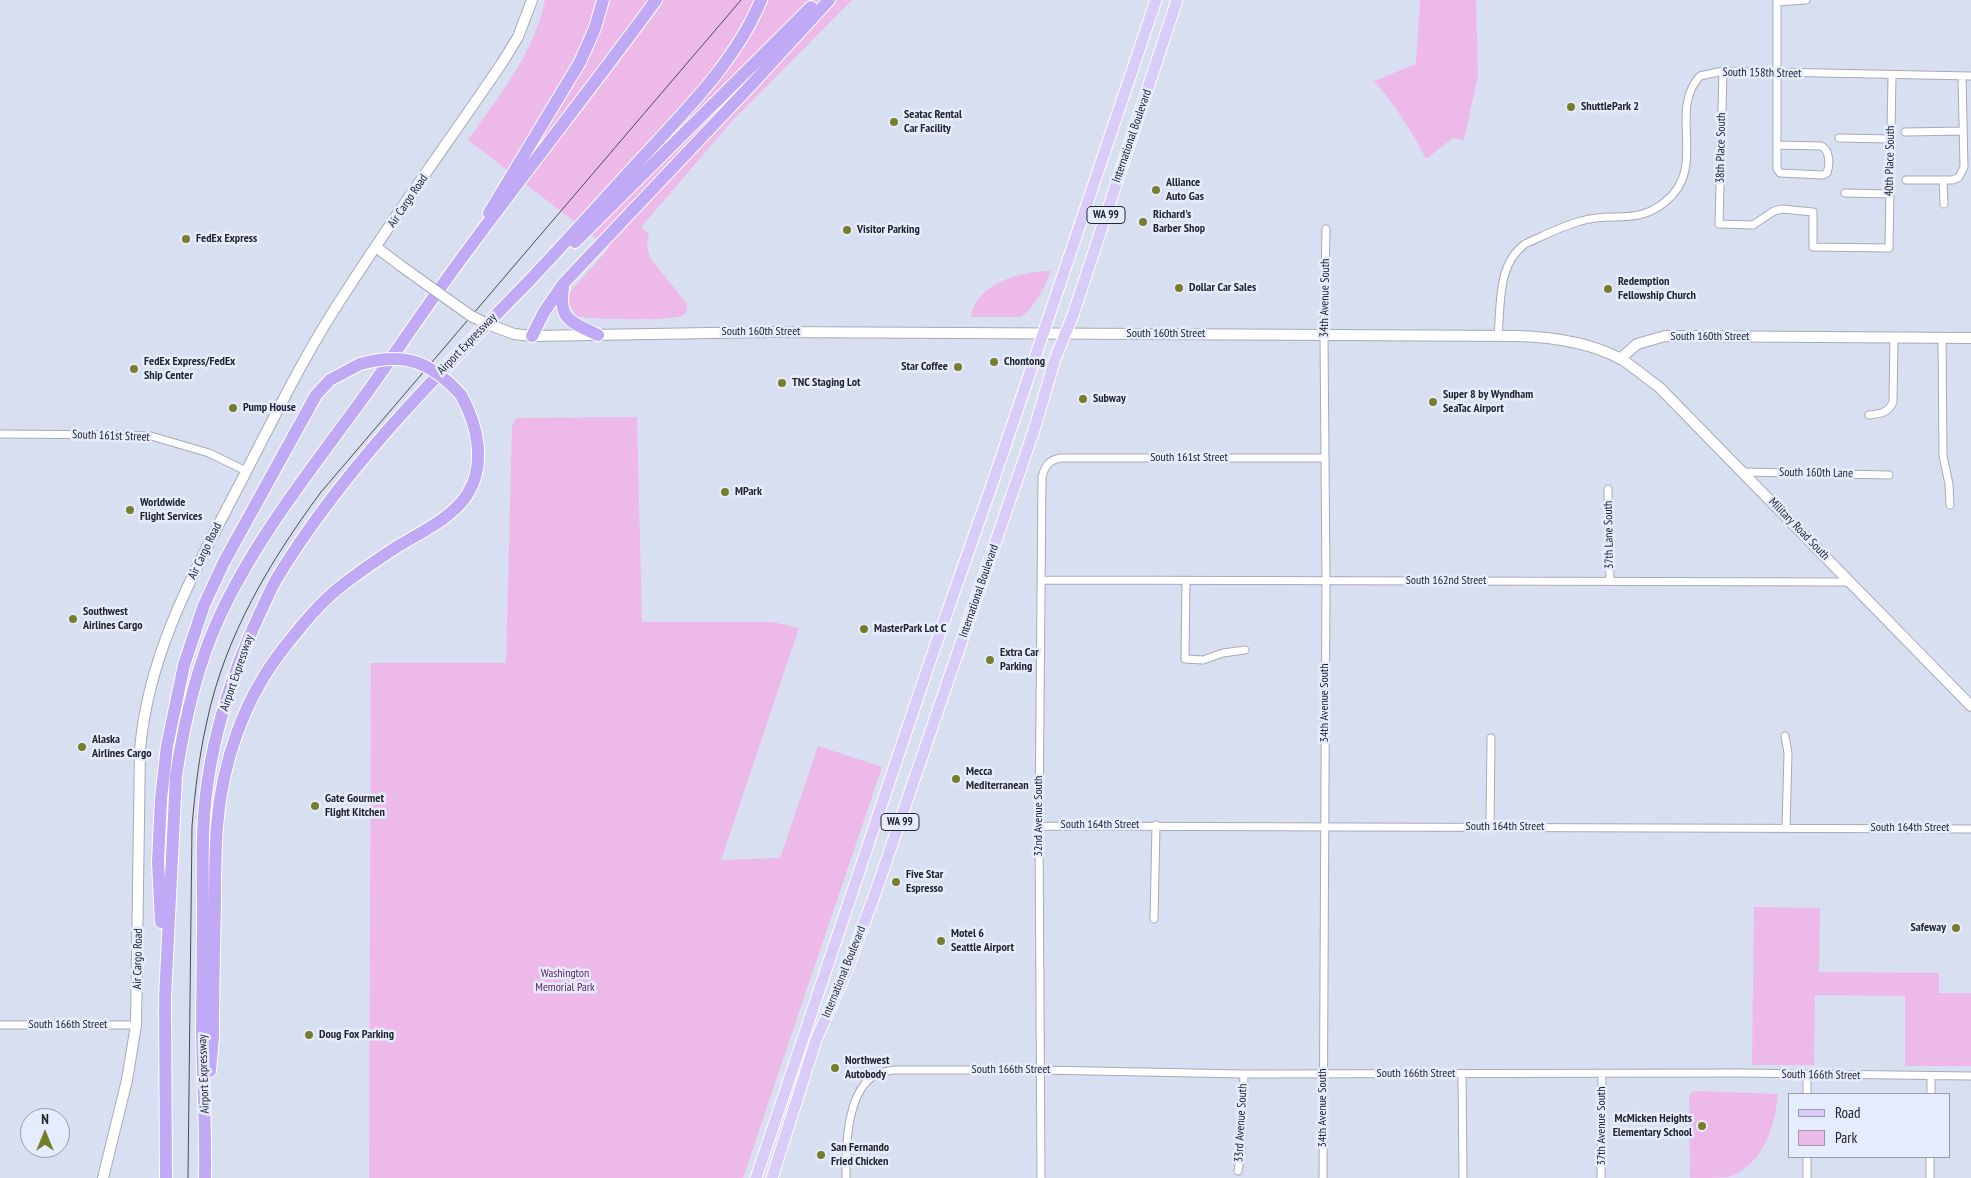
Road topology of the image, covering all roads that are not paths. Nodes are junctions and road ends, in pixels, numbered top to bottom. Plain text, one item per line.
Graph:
1 (532, 0) edge
2 (603, 0) edge
3 (656, 0) edge
4 (761, 0) edge
5 (818, 0) edge
6 (829, 0) edge
7 (1156, 0) edge
8 (1177, 0) edge
9 (1806, 0) edge
10 (1777, 1) edge
11 (1722, 71) junction
12 (1777, 73) junction
13 (1892, 75) junction
14 (1962, 76) junction
15 (1971, 76) edge
16 (1963, 131) junction
17 (1905, 132) dead end
18 (1839, 138) dead end
19 (1891, 139) junction
20 (1777, 145) junction
21 (1967, 145) edge
22 (1967, 167) edge
23 (1906, 180) dead end
24 (1943, 180) junction
25 (1845, 193) dead end
26 (1890, 194) junction
27 (1944, 204) dead end
28 (1326, 229) dead end
29 (376, 247) junction
30 (1889, 248) joint
31 (466, 252) junction
32 (540, 269) junction
33 (564, 284) junction
34 (1044, 333) junction
35 (1065, 334) junction
36 (598, 335) junction
37 (532, 336) junction
38 (1324, 336) junction
39 (1498, 336) junction
40 (1894, 338) junction
41 (1942, 338) junction
42 (1971, 338) edge
43 (1620, 359) junction
44 (1869, 416) dead end
45 (0, 434) edge
46 (1325, 458) junction
47 (1054, 459) joint
48 (246, 471) junction
49 (1743, 472) junction
50 (1889, 475) dead end
51 (1608, 489) dead end
52 (1950, 505) dead end
53 (1042, 580) junction
54 (1186, 581) junction
55 (1326, 581) junction
56 (1610, 581) junction
57 (1850, 582) junction
58 (1245, 650) dead end
59 (1971, 706) edge
60 (1785, 736) dead end
61 (1491, 738) dead end
62 (1156, 825) junction
63 (1324, 825) junction
64 (1039, 826) junction
65 (1490, 827) junction
66 (1786, 828) junction
67 (1971, 828) edge
68 (1154, 919) dead end
69 (164, 998) junction
70 (0, 1025) edge
71 (136, 1025) junction
72 (1041, 1070) junction
73 (1244, 1074) junction
74 (1323, 1074) junction
75 (1462, 1074) junction
76 (1602, 1074) junction
77 (1807, 1075) junction
78 (1931, 1076) junction
79 (1971, 1076) edge
80 (1807, 1093) edge
81 (1931, 1093) edge
82 (206, 1124) junction
83 (1807, 1158) edge
84 (1930, 1158) edge
85 (1238, 1172) dead end
86 (103, 1178) edge
87 (166, 1178) edge
88 (206, 1178) edge
89 (756, 1178) edge
90 (772, 1178) edge
91 (846, 1178) edge
92 (1042, 1178) edge
93 (1323, 1178) edge
94 (1462, 1178) edge
95 (1601, 1178) edge
96 (1807, 1178) edge
97 (1930, 1178) edge

1 - 29 main road, Air Cargo Road
2 - 31 highway
3 - 31 highway
4 - 32 highway
5 - 32 highway
6 - 33 highway
7 - 34 main road, International Boulevard / WA 99
8 - 35 main road, International Boulevard / WA 99
9 - 10 street
10 - 12 street
11 - 12 street, South 158th Street
11 - 30 street, 38th Place South
11 - 39 street, South 158th Street
12 - 13 street, South 158th Street
12 - 20 street
13 - 14 street, South 158th Street
13 - 19 street, 40th Place South
14 - 15 street, South 158th Street
14 - 16 street
16 - 17 street
16 - 21 street
18 - 19 street
19 - 26 street, 40th Place South
20 - 20 street
21 - 22 street
22 - 24 street
23 - 24 street
24 - 27 street
25 - 26 street
26 - 30 street, 40th Place South
28 - 38 street, 34th Avenue South
29 - 37 main road, South 160th Street, bridge
29 - 48 main road, Air Cargo Road
31 - 69 highway
32 - 82 highway, Airport Expressway
33 - 36 highway
33 - 37 highway
34 - 35 main road, South 160th Street
34 - 36 main road, South 160th Street
34 - 89 main road, International Boulevard / WA 99
35 - 38 main road, South 160th Street
35 - 90 main road, International Boulevard / WA 99
36 - 37 main road, South 160th Street
38 - 39 main road, South 160th Street
38 - 46 street, 34th Avenue South
39 - 43 main road, South 160th Street
40 - 41 main road, South 160th Street
40 - 43 main road, South 160th Street
40 - 44 street
41 - 42 main road, South 160th Street
41 - 52 street
43 - 49 main road, Military Road South
45 - 48 street, South 161st Street
46 - 47 street, South 161st Street
46 - 55 street, 34th Avenue South
47 - 53 street, 32nd Avenue South
48 - 71 main road, Air Cargo Road
49 - 50 street, South 160th Lane
49 - 57 main road, Military Road South
51 - 56 street, 37th Lane South
53 - 54 street, South 162nd Street
53 - 64 street, 32nd Avenue South
54 - 55 street, South 162nd Street
54 - 58 street
55 - 56 street, South 162nd Street
55 - 63 street, 34th Avenue South
56 - 57 street, South 162nd Street
57 - 59 main road, Military Road South
60 - 66 street
61 - 65 street
62 - 63 street, South 164th Street
62 - 64 street, South 164th Street
62 - 68 street
63 - 65 street, South 164th Street
63 - 74 street, 34th Avenue South
64 - 72 street, 32nd Avenue South
65 - 66 street, South 164th Street
66 - 67 street, South 164th Street
69 - 82 highway, bridge
69 - 87 highway
70 - 71 street, South 166th Street
71 - 86 main road, Air Cargo Road
72 - 73 street, South 166th Street
72 - 91 street, South 166th Street
72 - 92 street, 32nd Avenue South
73 - 74 street, South 166th Street
73 - 85 street, 33rd Avenue South
74 - 75 street, South 166th Street
74 - 93 street, 34th Avenue South
75 - 76 street, South 166th Street
75 - 94 street
76 - 77 street, South 166th Street
76 - 95 street, 37th Avenue South
77 - 78 street, South 166th Street
77 - 80 street
78 - 79 street, South 166th Street
78 - 81 street
82 - 88 highway, Airport Expressway
83 - 96 street
84 - 97 street

